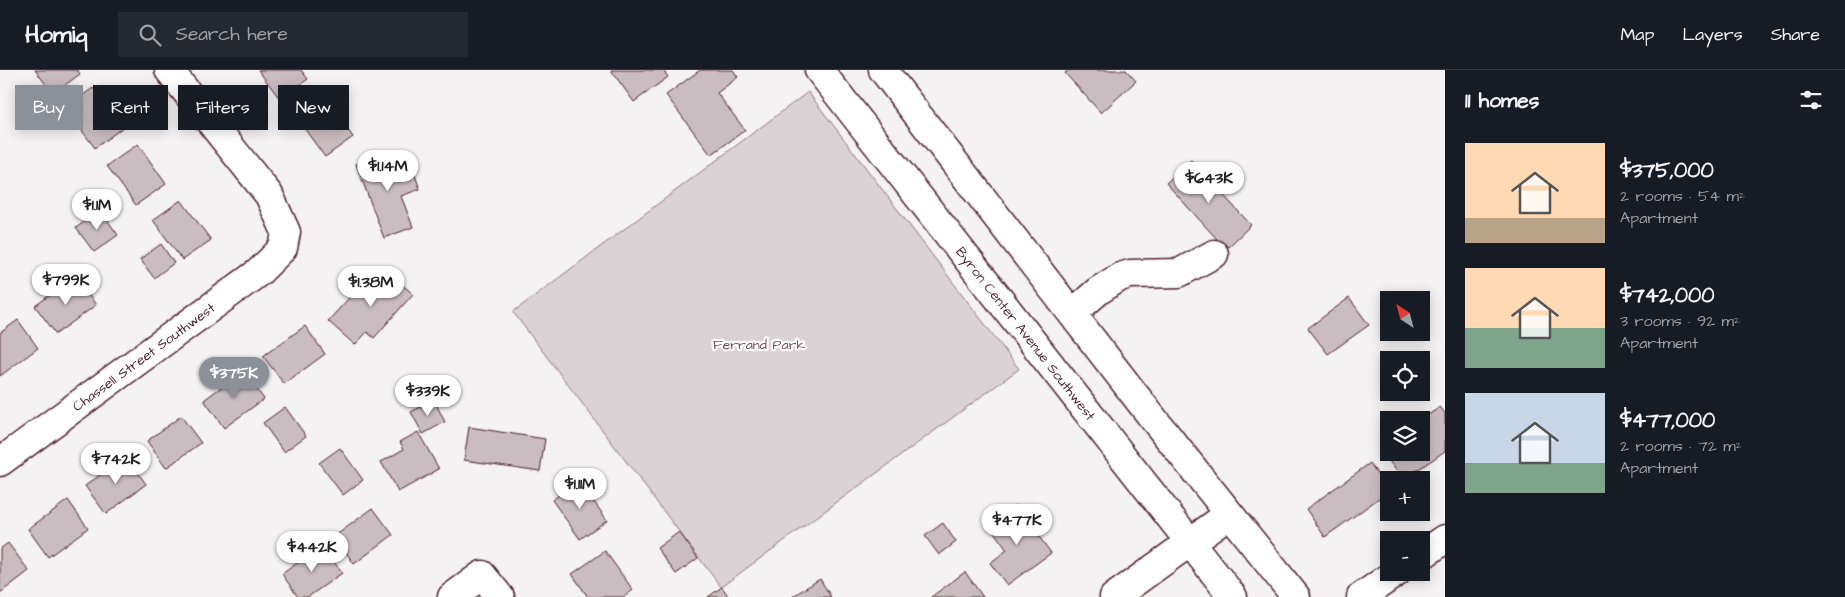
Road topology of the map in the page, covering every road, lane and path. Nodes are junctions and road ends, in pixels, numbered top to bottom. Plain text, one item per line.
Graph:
1 (169, 70) edge
2 (819, 70) edge
3 (883, 70) edge
4 (1214, 254) dead end
5 (1073, 312) junction
6 (0, 462) edge
7 (1229, 514) junction
8 (1445, 540) edge
9 (1190, 542) junction
10 (1430, 550) edge
11 (1384, 581) edge
12 (452, 597) edge
13 (500, 597) edge
14 (1114, 597) edge
15 (1233, 597) edge
16 (1296, 597) edge
17 (1362, 597) edge

1 - 6 main road, Chassell Street Southwest
2 - 9 main road, Byron Center Avenue Southwest
3 - 5 main road
4 - 5 main road
5 - 7 main road
7 - 9 main road
7 - 16 main road
8 - 10 main road
9 - 14 main road
9 - 15 main road, Byron Center Avenue Southwest
11 - 17 main road
12 - 13 main road

